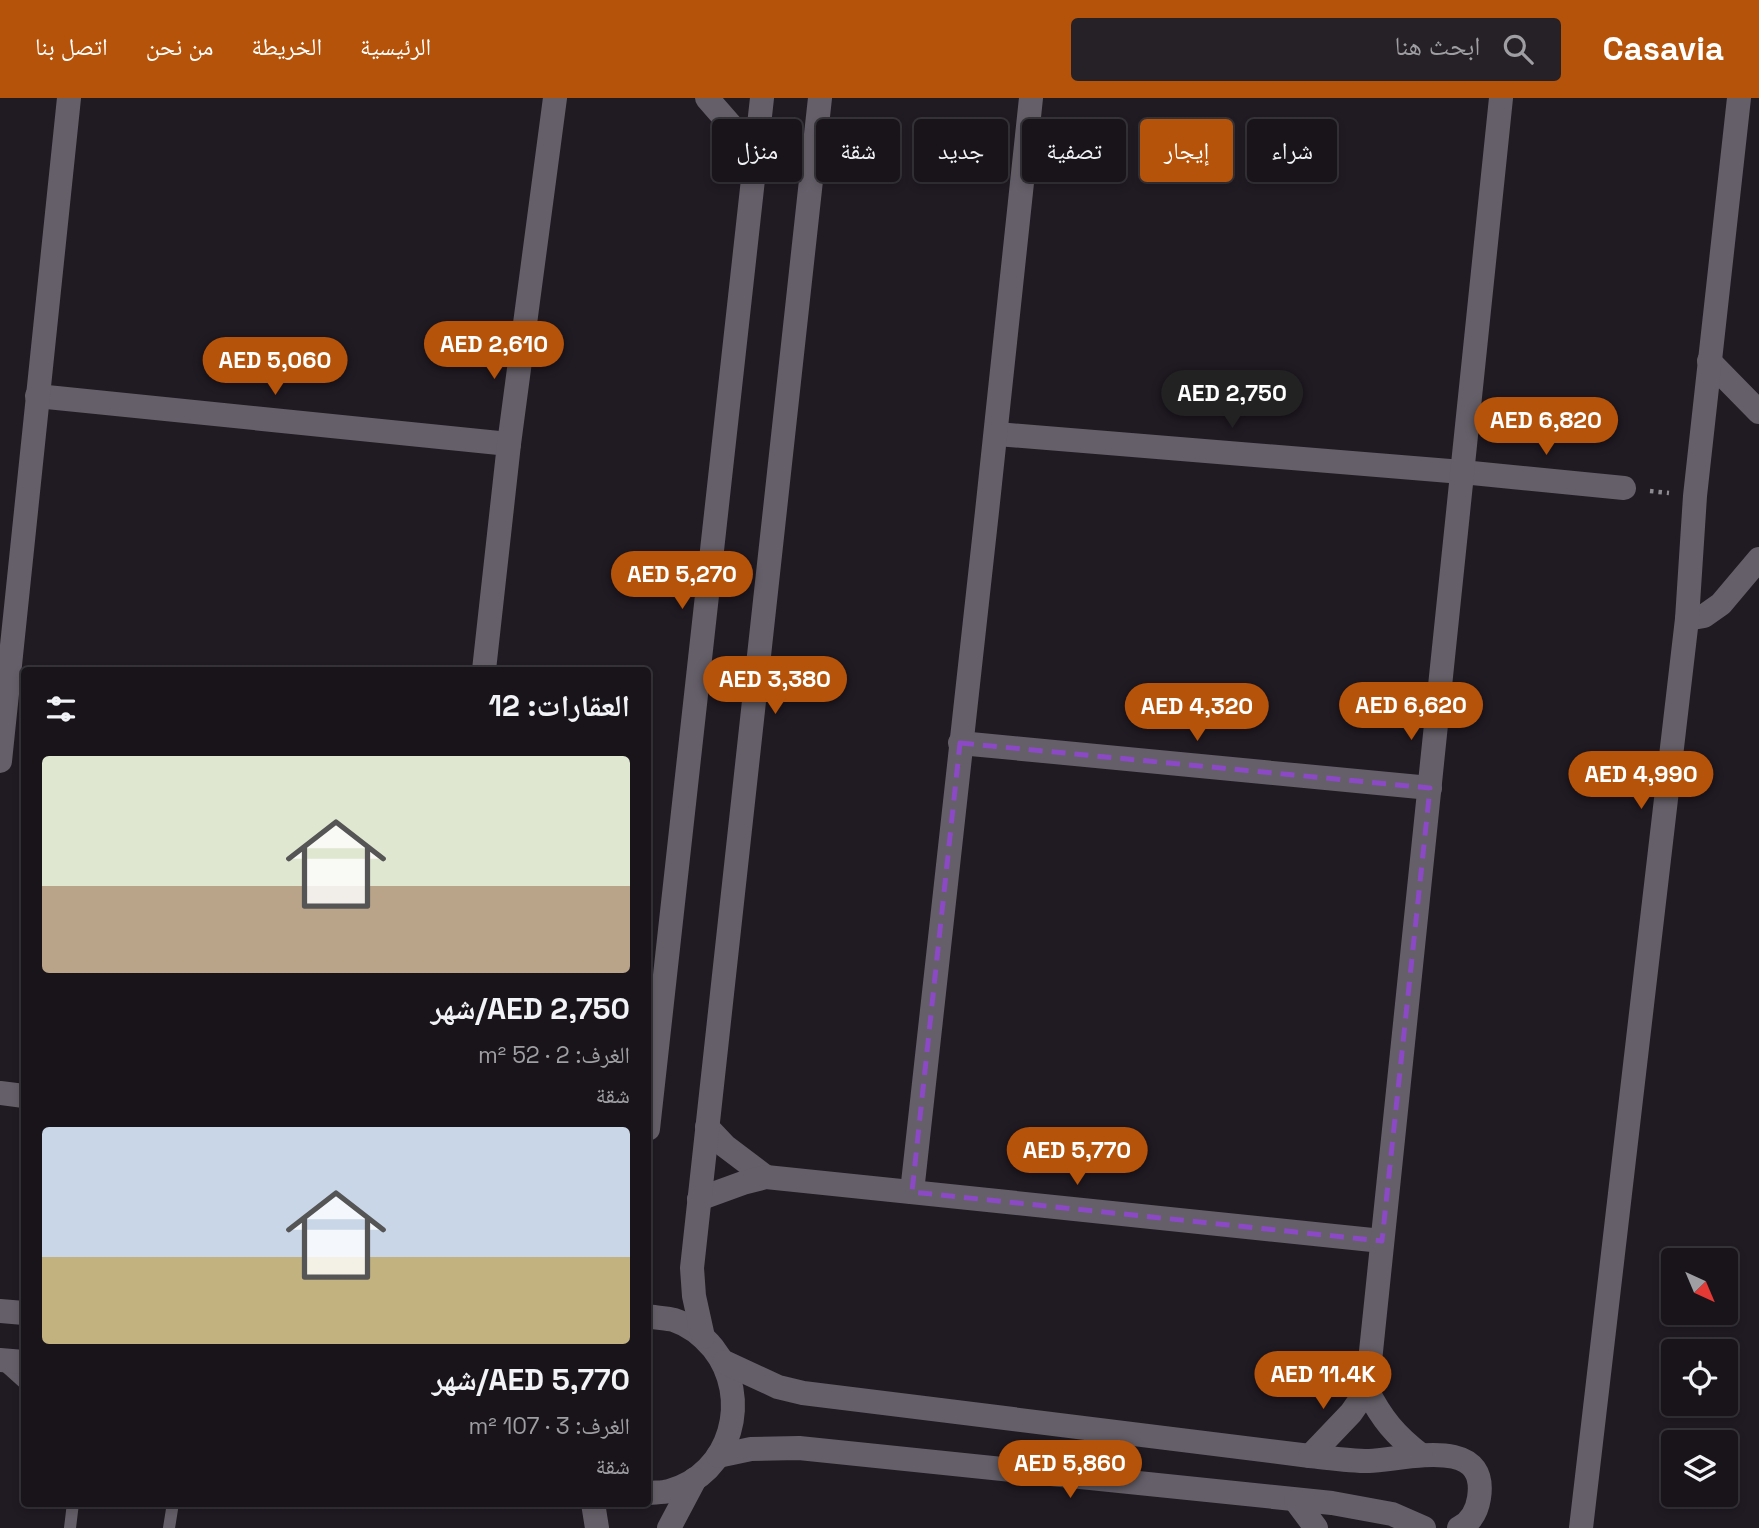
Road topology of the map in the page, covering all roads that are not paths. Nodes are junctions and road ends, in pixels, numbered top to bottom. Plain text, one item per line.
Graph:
1 (69, 98) edge
2 (555, 98) edge
3 (707, 98) edge
4 (762, 98) edge
5 (820, 98) edge
6 (1031, 98) edge
7 (1501, 98) edge
8 (1739, 98) edge
9 (725, 119) edge
10 (759, 119) edge
11 (752, 182) edge
12 (1710, 361) junction
13 (37, 396) junction
14 (1759, 412) edge
15 (997, 434) junction
16 (509, 444) junction
17 (1462, 472) junction
18 (1625, 488) road end
19 (1759, 559) edge
20 (1687, 619) junction
21 (484, 667) edge
22 (16, 706) edge
23 (960, 743) junction
24 (0, 761) edge
25 (1430, 788) junction
26 (0, 1093) edge
27 (21, 1096) edge
28 (651, 1096) edge
29 (708, 1127) junction
30 (766, 1177) junction
31 (912, 1192) junction
32 (699, 1199) junction
33 (1382, 1241) junction
34 (0, 1311) edge
35 (21, 1313) edge
36 (651, 1317) edge
37 (703, 1337) junction
38 (0, 1361) edge
39 (21, 1362) edge
40 (724, 1362) junction
41 (21, 1380) edge
42 (1367, 1390) junction
43 (1421, 1455) junction
44 (718, 1456) junction
45 (1310, 1456) junction
46 (695, 1479) junction
47 (651, 1493) edge
48 (1296, 1500) junction
49 (73, 1507) edge
50 (170, 1507) edge
51 (594, 1507) edge
52 (1412, 1526) edge
53 (70, 1528) edge
54 (169, 1528) edge
55 (597, 1528) edge
56 (668, 1528) edge
57 (1316, 1528) edge
58 (1460, 1528) edge
59 (1581, 1528) edge

1 - 13 street
2 - 16 street
3 - 9 street
4 - 10 street
5 - 29 street
6 - 15 street
7 - 17 street
8 - 12 street
11 - 28 street
12 - 14 street
12 - 20 street
13 - 16 street
13 - 22 street
15 - 17 street
15 - 23 street
16 - 21 street
17 - 18 street
17 - 25 street
19 - 20 street
20 - 59 street
22 - 24 street
23 - 25 street
23 - 31 street
25 - 33 street
26 - 27 street
29 - 30 street
29 - 32 street
30 - 31 street
30 - 32 street
31 - 33 street
32 - 37 street
33 - 42 street
34 - 35 street
36 - 37 street
37 - 40 street
38 - 39 street
38 - 41 lane
40 - 44 street
40 - 45 street
42 - 43 street
42 - 45 street
43 - 45 street
43 - 58 street
44 - 46 street
44 - 48 street
46 - 47 street
46 - 56 street
48 - 52 street
48 - 57 street
49 - 53 lane
50 - 54 lane
51 - 55 street

